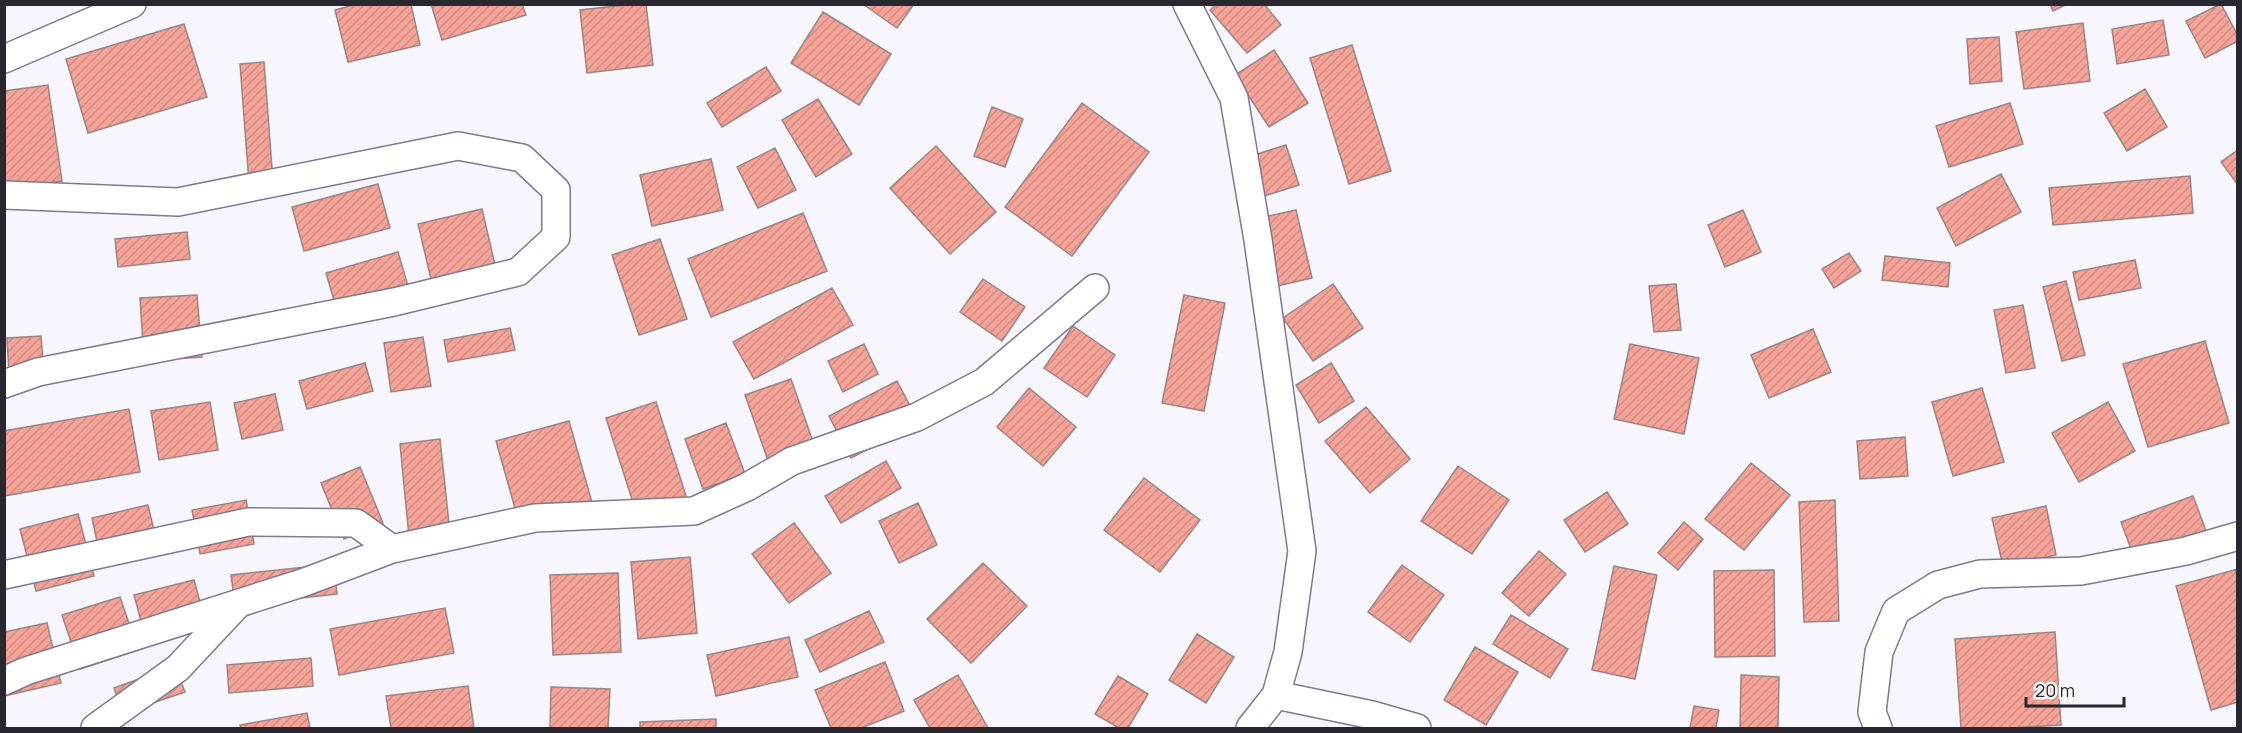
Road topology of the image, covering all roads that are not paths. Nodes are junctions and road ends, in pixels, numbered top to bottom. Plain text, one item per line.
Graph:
1 (132, 4) edge
2 (1187, 4) edge
3 (4, 59) edge
4 (4, 195) edge
5 (1095, 288) dead end
6 (4, 384) edge
7 (2238, 536) edge
8 (392, 549) junction
9 (4, 575) edge
10 (241, 602) junction
11 (4, 681) edge
12 (1276, 695) junction
13 (95, 729) edge
14 (1250, 729) edge
15 (1417, 729) edge
16 (1878, 729) edge

1 - 3 street
2 - 12 street
4 - 6 street
5 - 8 street
7 - 16 street
8 - 9 street
8 - 10 street
10 - 11 street
10 - 13 street
12 - 14 street
12 - 15 street

